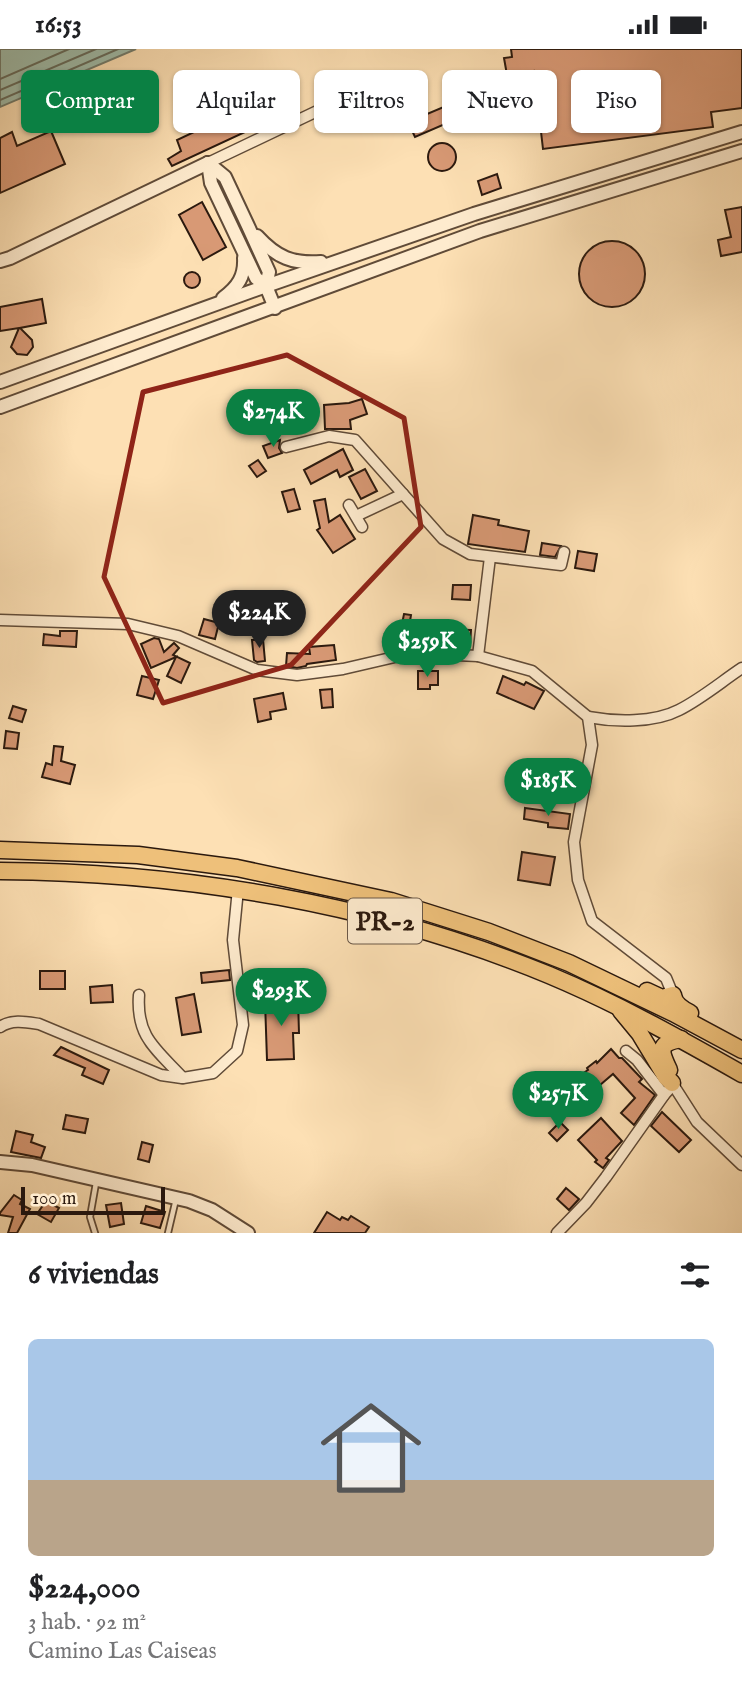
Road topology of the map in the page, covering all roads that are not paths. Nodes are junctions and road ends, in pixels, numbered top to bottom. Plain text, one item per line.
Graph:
1 (314, 113) edge
2 (742, 132) edge
3 (742, 151) edge
4 (208, 163) junction
5 (514, 202) junction
6 (519, 219) junction
7 (248, 226) junction
8 (243, 250) junction
9 (0, 261) edge
10 (339, 261) junction
11 (266, 286) junction
12 (211, 306) junction
13 (275, 308) junction
14 (0, 382) edge
15 (0, 407) edge
16 (286, 447) dead end
17 (403, 494) junction
18 (349, 505) dead end
19 (356, 516) junction
20 (362, 527) dead end
21 (564, 552) dead end
22 (490, 557) junction
23 (0, 620) edge
24 (478, 656) junction
25 (742, 668) edge
26 (588, 717) junction
27 (0, 850) edge
28 (0, 871) edge
29 (238, 889) junction
30 (604, 979) junction
31 (139, 995) dead end
32 (673, 995) junction
33 (617, 1006) junction
34 (0, 1027) edge
35 (681, 1039) junction
36 (740, 1049) edge
37 (626, 1051) dead end
38 (742, 1074) edge
39 (183, 1078) junction
40 (669, 1088) junction
41 (0, 1163) edge
42 (742, 1165) edge
43 (96, 1182) junction
44 (176, 1198) junction
45 (95, 1233) edge
46 (168, 1233) edge
47 (248, 1233) edge
48 (557, 1233) edge

1 - 4 street
2 - 5 street
3 - 6 street
4 - 7 street
4 - 8 street
4 - 9 street
5 - 6 street
5 - 10 street
6 - 13 street
7 - 10 street
7 - 11 street
8 - 11 street
8 - 12 street
10 - 11 street
11 - 12 street
11 - 13 street
12 - 14 street
13 - 15 street
16 - 17 street
17 - 19 street
17 - 22 street
18 - 19 street
19 - 20 street
21 - 22 street
22 - 24 street
23 - 24 street
24 - 26 street
25 - 26 street
26 - 32 street
27 - 30 highway, PR-2
28 - 29 highway, PR-2
29 - 33 highway, PR-2
29 - 39 street
30 - 32 highway
30 - 36 highway, PR-2
31 - 39 street
32 - 36 highway
33 - 35 highway, PR-2
33 - 40 highway
34 - 39 street
35 - 38 highway, PR-2
35 - 40 highway
37 - 40 street
40 - 42 street
40 - 48 street
41 - 43 street
43 - 44 street
43 - 45 lane
44 - 46 lane
44 - 47 street

